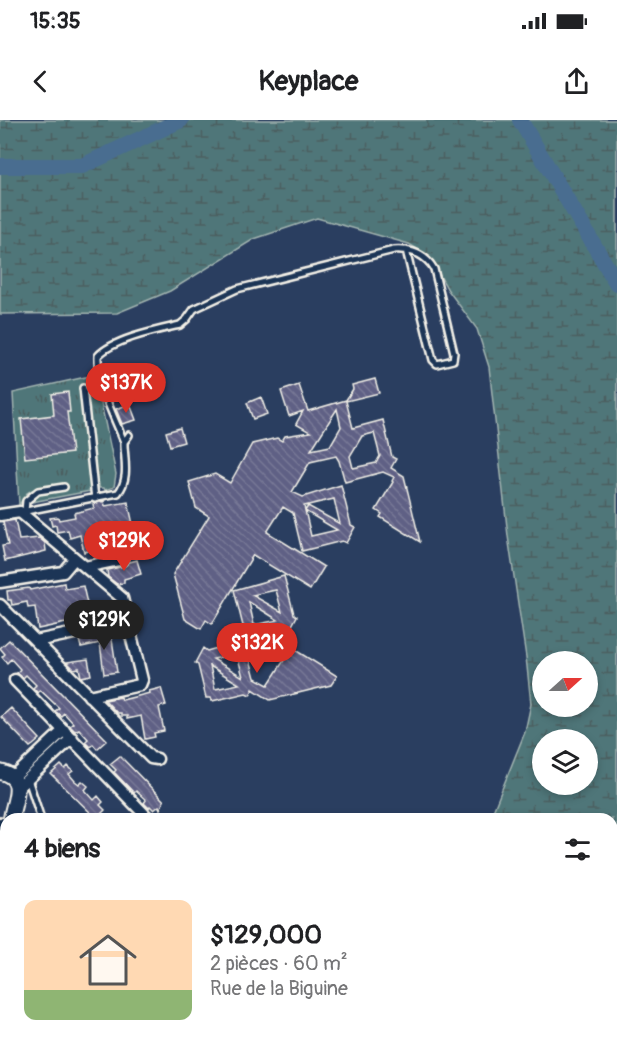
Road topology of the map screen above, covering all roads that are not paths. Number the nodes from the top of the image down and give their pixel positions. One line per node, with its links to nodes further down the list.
1 (406, 250): 1 (lane); 4 (lane)
2 (83, 388): 6 (lane)
3 (129, 435): 4 (lane)
4 (124, 442): 6 (lane)
5 (64, 487): 7 (lane)
6 (95, 498): 7 (lane)
7 (22, 512): 8 (street); 9 (street)
8 (0, 515)
9 (74, 559): 11 (street); 12 (street)
10 (123, 559): 11 (street)
11 (85, 567): 14 (street)
12 (0, 582)
13 (0, 605): 15 (street)
14 (128, 622): 15 (street); 17 (street)
15 (36, 641): 17 (street)
16 (15, 680): 18 (street)
17 (89, 696): 19 (street)
18 (68, 734): 20 (street); 25 (street)
19 (157, 759)
20 (28, 774): 21 (street); 24 (lane)
21 (8, 780): 22 (main road); 23 (main road)
22 (0, 809)
23 (11, 813)
24 (39, 813)
25 (144, 813)

